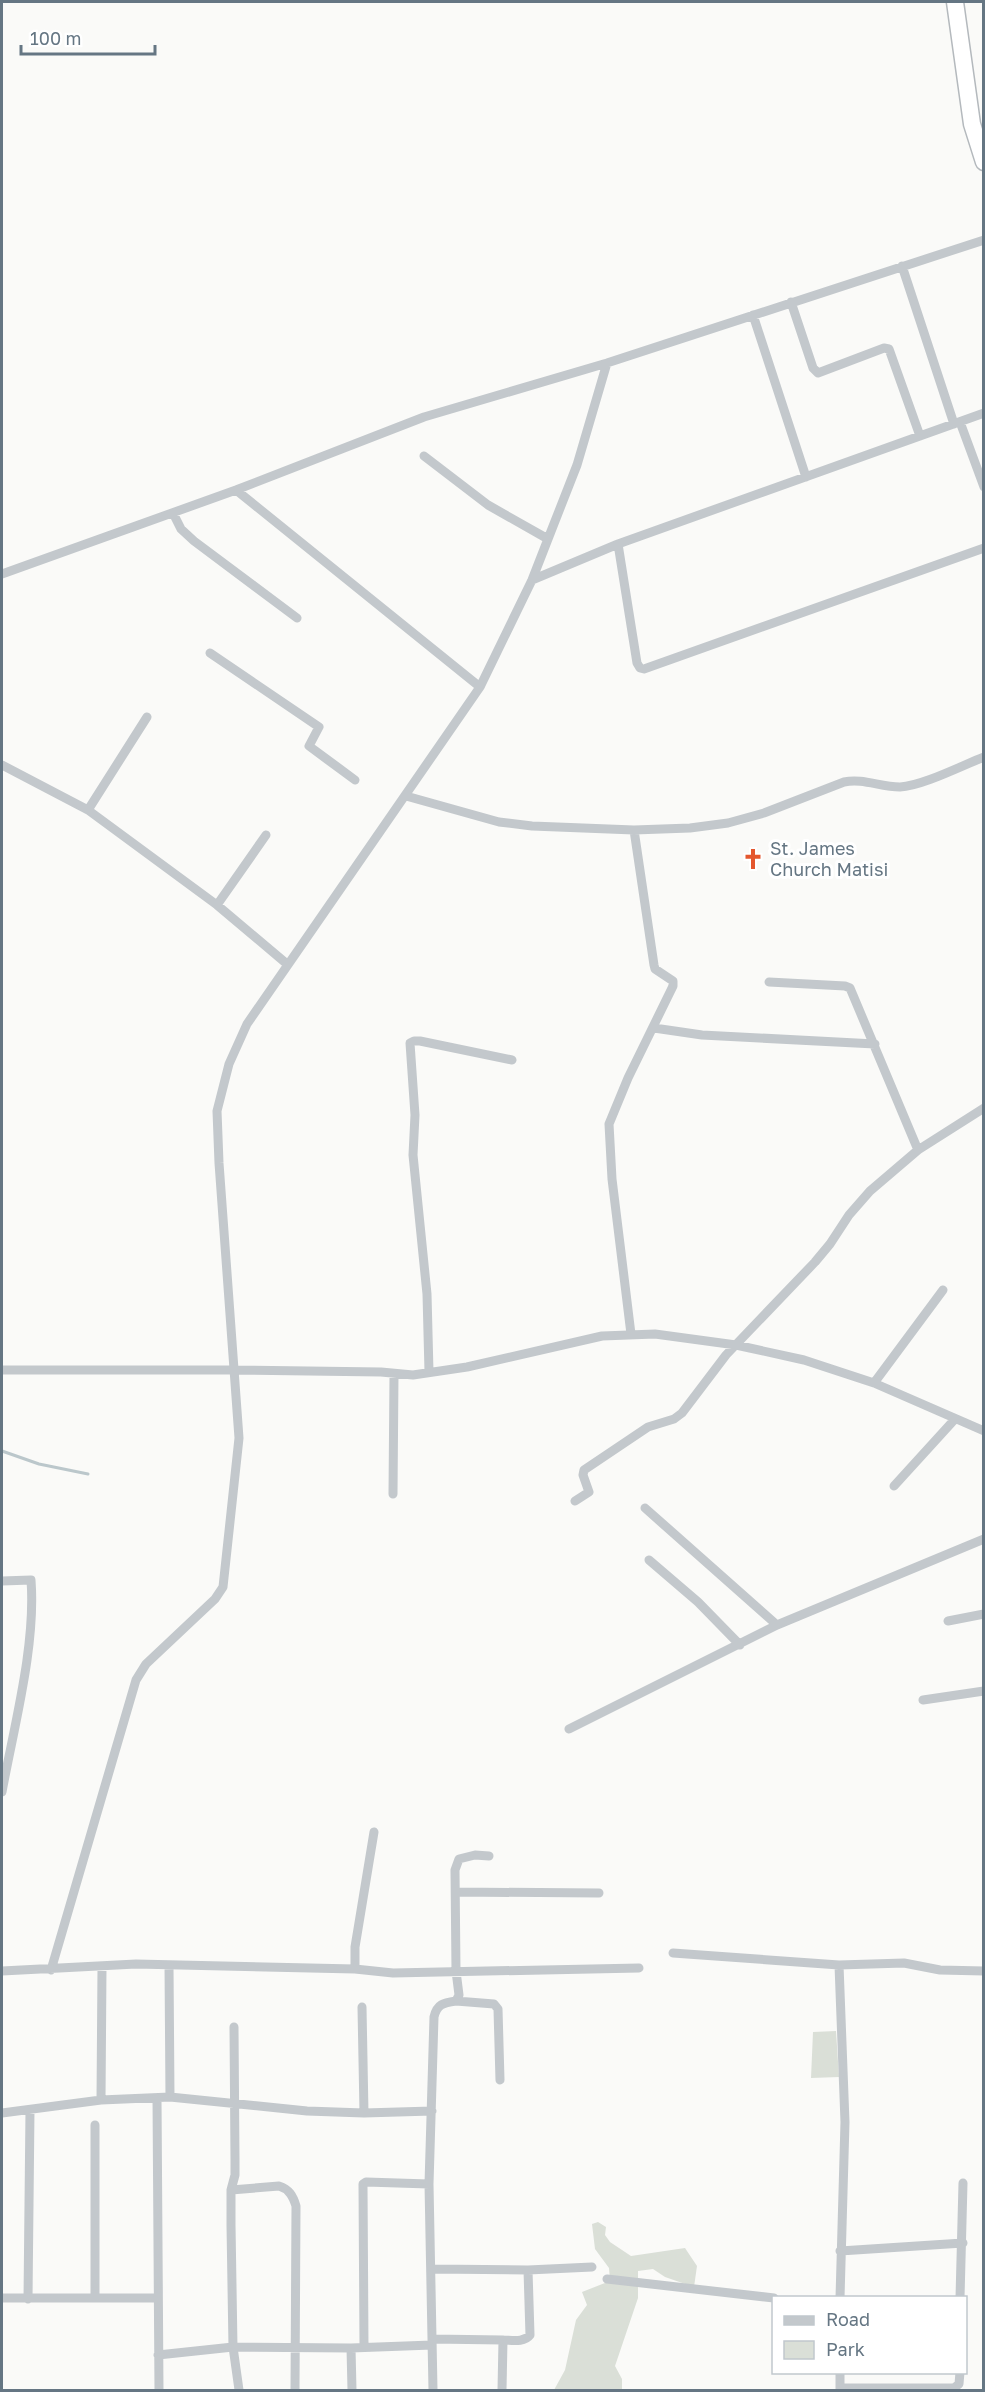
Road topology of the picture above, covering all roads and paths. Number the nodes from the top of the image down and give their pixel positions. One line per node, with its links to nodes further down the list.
1 (955, 2): 2 (highway)
2 (978, 122): 3 (highway)
3 (984, 162)
4 (984, 240): 5 (street)
5 (902, 266): 6 (street); 10 (street)
6 (791, 302): 7 (street); 11 (street)
7 (753, 315): 8 (street); 13 (street)
8 (607, 363): 15 (street); 17 (street)
9 (984, 413): 10 (street)
10 (957, 423): 11 (street); 14 (street)
11 (920, 436): 13 (street)
12 (424, 456): 17 (street)
13 (806, 477): 18 (street)
14 (984, 487)
15 (236, 490): 16 (street); 24 (street)
16 (173, 513): 20 (street); 22 (street)
17 (548, 539): 21 (street)
18 (618, 544): 19 (street); 21 (street)
19 (984, 548)
20 (2, 574)
21 (532, 580): 24 (street)
22 (297, 618)
23 (210, 653): 28 (street)
24 (480, 687): 29 (street)
25 (147, 717): 30 (street)
26 (984, 757): 31 (street)
27 (2, 765): 30 (street)
28 (355, 780)
29 (406, 796): 31 (street); 34 (street)
30 (88, 810): 33 (street)
31 (634, 830): 36 (street)
32 (266, 835): 33 (street)
33 (217, 905): 34 (street)
34 (287, 964): 45 (street)
35 (769, 982): 37 (street)
36 (654, 1028): 37 (street); 42 (street)
37 (875, 1044): 40 (street)
38 (512, 1060): 46 (street)
39 (984, 1108): 40 (street)
40 (918, 1150): 43 (street)
41 (944, 1290): 48 (street)
42 (631, 1334): 43 (street); 46 (street)
43 (736, 1345): 48 (street); 53 (street)
44 (2, 1370): 45 (street)
45 (236, 1370): 47 (street); 76 (street)
46 (429, 1372): 47 (street)
47 (394, 1374): 52 (street)
48 (874, 1383): 49 (street)
49 (955, 1419): 50 (street); 51 (street)
50 (984, 1431)
51 (894, 1486)
52 (393, 1494)
53 (575, 1502)
54 (645, 1508): 60 (street)
55 (984, 1539): 60 (street)
56 (649, 1560): 61 (street)
57 (2, 1581): 65 (street)
58 (984, 1614): 59 (street)
59 (948, 1621)
60 (777, 1625): 61 (street)
61 (740, 1645): 64 (street)
62 (984, 1691): 63 (street)
63 (923, 1700)
64 (569, 1729)
65 (2, 1792)
66 (374, 1832): 75 (street)
67 (489, 1856): 68 (street)
68 (456, 1893): 69 (street); 78 (street)
69 (599, 1893)
70 (673, 1953): 72 (street)
71 (169, 1965): 73 (street); 75 (street); 84 (street)
72 (839, 1965): 79 (street); 97 (street)
73 (102, 1967): 76 (street); 86 (street)
74 (639, 1968): 78 (street)
75 (355, 1969): 78 (street)
76 (51, 1970): 77 (street)
77 (2, 1971)
78 (456, 1971): 80 (street)
79 (984, 1971)
80 (456, 2001): 83 (street); 89 (street)
81 (362, 2007): 90 (street)
82 (234, 2027): 87 (street)
83 (500, 2079)
84 (170, 2097): 85 (street); 87 (street)
85 (157, 2098): 86 (street); 106 (street)
86 (101, 2100): 88 (street)
87 (234, 2102): 90 (street); 95 (street)
88 (30, 2110): 91 (street); 108 (street)
89 (432, 2111): 90 (street); 94 (street)
90 (364, 2112)
91 (2, 2113)
92 (95, 2125): 104 (street)
93 (963, 2183): 96 (street)
94 (429, 2184): 99 (street); 111 (street)
95 (231, 2190): 112 (street); 113 (street)
96 (963, 2243): 97 (street); 103 (street)
97 (840, 2251): 102 (street)
98 (592, 2267): 100 (street)
99 (432, 2269): 100 (street); 110 (street)
100 (528, 2270): 109 (street)
101 (607, 2279): 107 (street)
102 (840, 2296)
103 (960, 2296)
104 (95, 2297): 106 (street); 108 (street)
105 (2, 2298): 108 (street)
106 (158, 2298): 115 (street)
107 (772, 2298)
108 (28, 2299)
109 (502, 2340): 110 (street); 123 (street)
110 (432, 2342): 111 (street); 122 (street)
111 (364, 2346): 114 (street)
112 (233, 2347): 113 (street); 115 (street); 119 (street)
113 (294, 2348): 114 (street); 120 (street)
114 (351, 2348): 121 (street)
115 (158, 2355): 118 (street)
116 (960, 2374): 117 (street)
117 (840, 2389)
118 (159, 2391)
119 (239, 2391)
120 (295, 2391)
121 (352, 2391)
122 (433, 2391)
123 (502, 2391)

